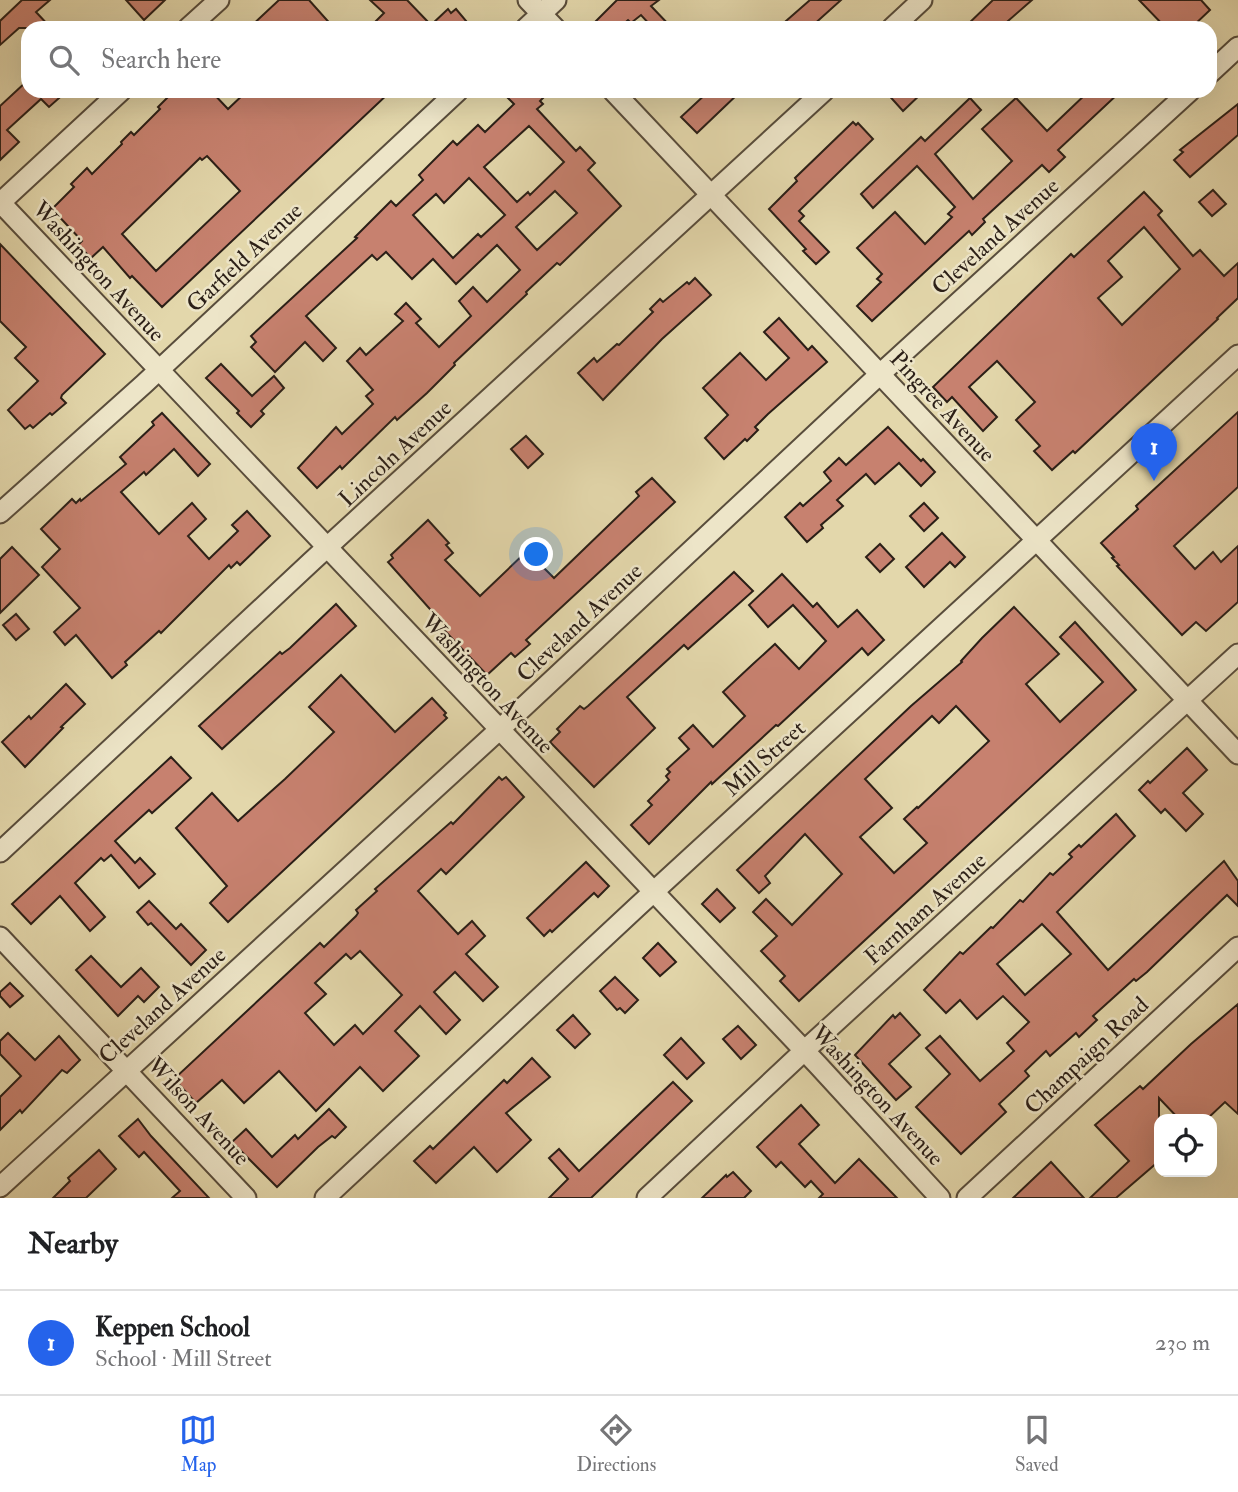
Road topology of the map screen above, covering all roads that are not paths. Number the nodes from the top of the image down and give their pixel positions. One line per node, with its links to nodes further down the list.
1 (219, 0): 5 (street)
2 (556, 0): 4 (street)
3 (922, 0): 6 (street)
4 (541, 14)
5 (196, 21)
6 (900, 21)
7 (1238, 47): 8 (street)
8 (1217, 66)
9 (113, 98): 15 (street)
10 (450, 98): 17 (street, Garfield Avenue)
11 (619, 98): 14 (street, Pingree Avenue)
12 (816, 98): 14 (street, Lincoln Avenue)
13 (1182, 98): 18 (street, Cleveland Avenue)
14 (710, 196): 18 (street, Pingree Avenue); 21 (street, Lincoln Avenue)
15 (0, 203): 17 (street, Washington Avenue)
16 (1238, 355): 20 (street, Mill Street)
17 (159, 370): 19 (street, Garfield Avenue); 21 (street, Washington Avenue)
18 (879, 375): 20 (street, Pingree Avenue); 24 (street, Cleveland Avenue)
19 (0, 513)
20 (1036, 541): 23 (street, Pingree Avenue); 27 (street, Mill Street)
21 (327, 548): 24 (street, Washington Avenue); 26 (street, Lincoln Avenue)
22 (1238, 654): 23 (street, Farnham Avenue)
23 (1188, 701): 25 (street, Pingree Avenue); 30 (street, Farnham Avenue)
24 (499, 730): 27 (street, Washington Avenue); 31 (street, Cleveland Avenue)
25 (1238, 754)
26 (0, 852)
27 (653, 892): 30 (street, Washington Avenue); 34 (street, Mill Street)
28 (0, 937): 31 (street, Wilson Avenue)
29 (1238, 947): 37 (street, Champaign Road)
30 (804, 1051): 35 (street, Farnham Avenue); 36 (street, Washington Avenue)
31 (127, 1070): 32 (street, Cleveland Avenue); 33 (street, Wilson Avenue)
32 (0, 1187)
33 (246, 1198)
34 (325, 1198)
35 (647, 1198)
36 (940, 1198)
37 (967, 1198)

